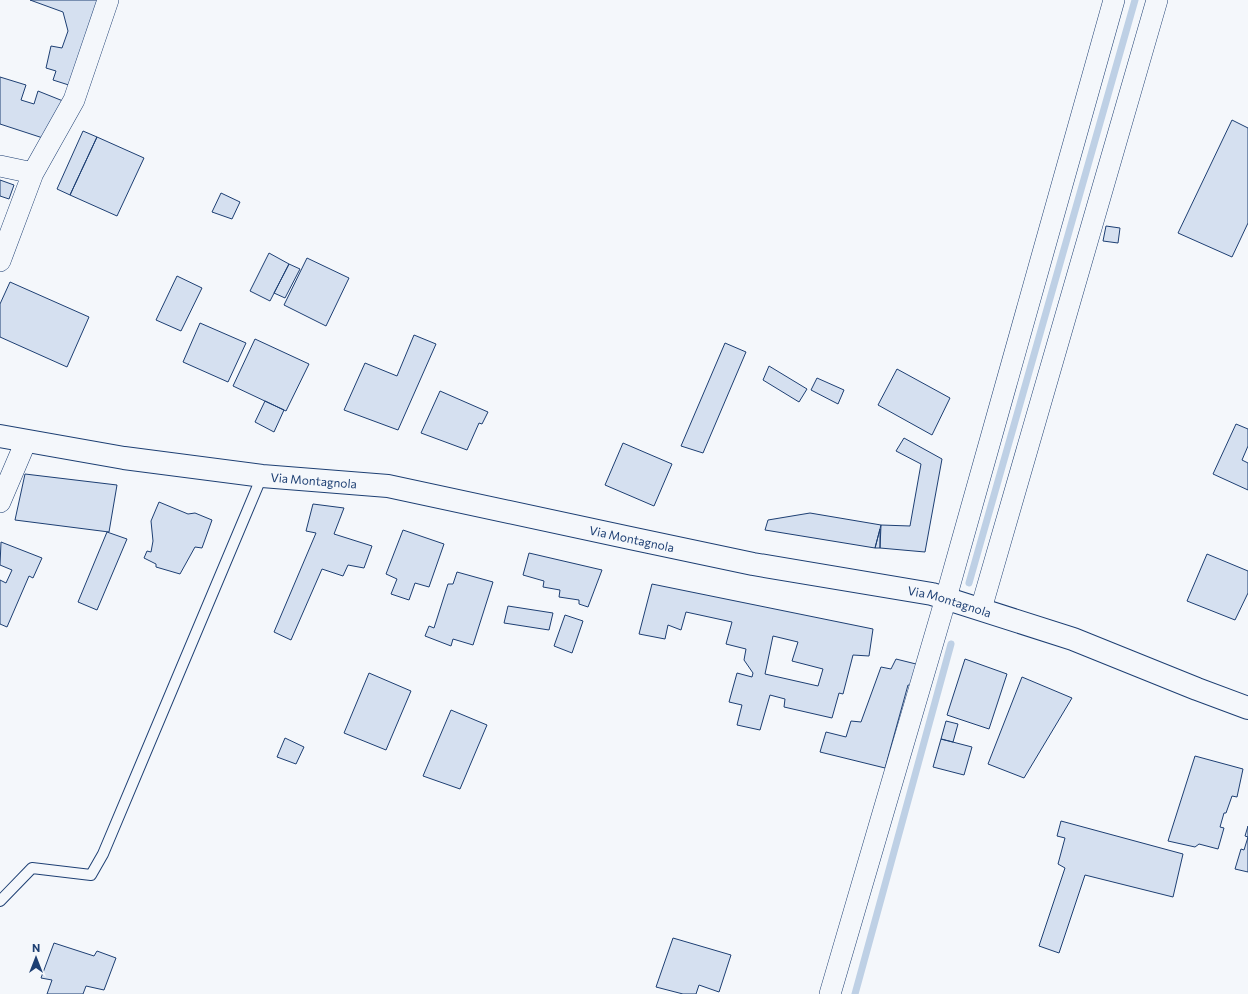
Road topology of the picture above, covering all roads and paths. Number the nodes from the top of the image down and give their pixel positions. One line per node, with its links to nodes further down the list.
1 (108, 0): 5 (street)
2 (1114, 0): 11 (street)
3 (1157, 0): 12 (street)
4 (0, 166): 5 (street)
5 (34, 173): 6 (street)
6 (0, 261)
7 (0, 436): 8 (street, Via Montagnola)
8 (26, 441): 9 (street, Via Montagnola); 10 (street)
9 (262, 476): 11 (street, Via Montagnola); 14 (lane)
10 (0, 502)
11 (946, 598): 12 (street, Via Montagnola); 15 (street)
12 (982, 609): 13 (street, Via Montagnola)
13 (1248, 708)
14 (0, 901)
15 (830, 994)

